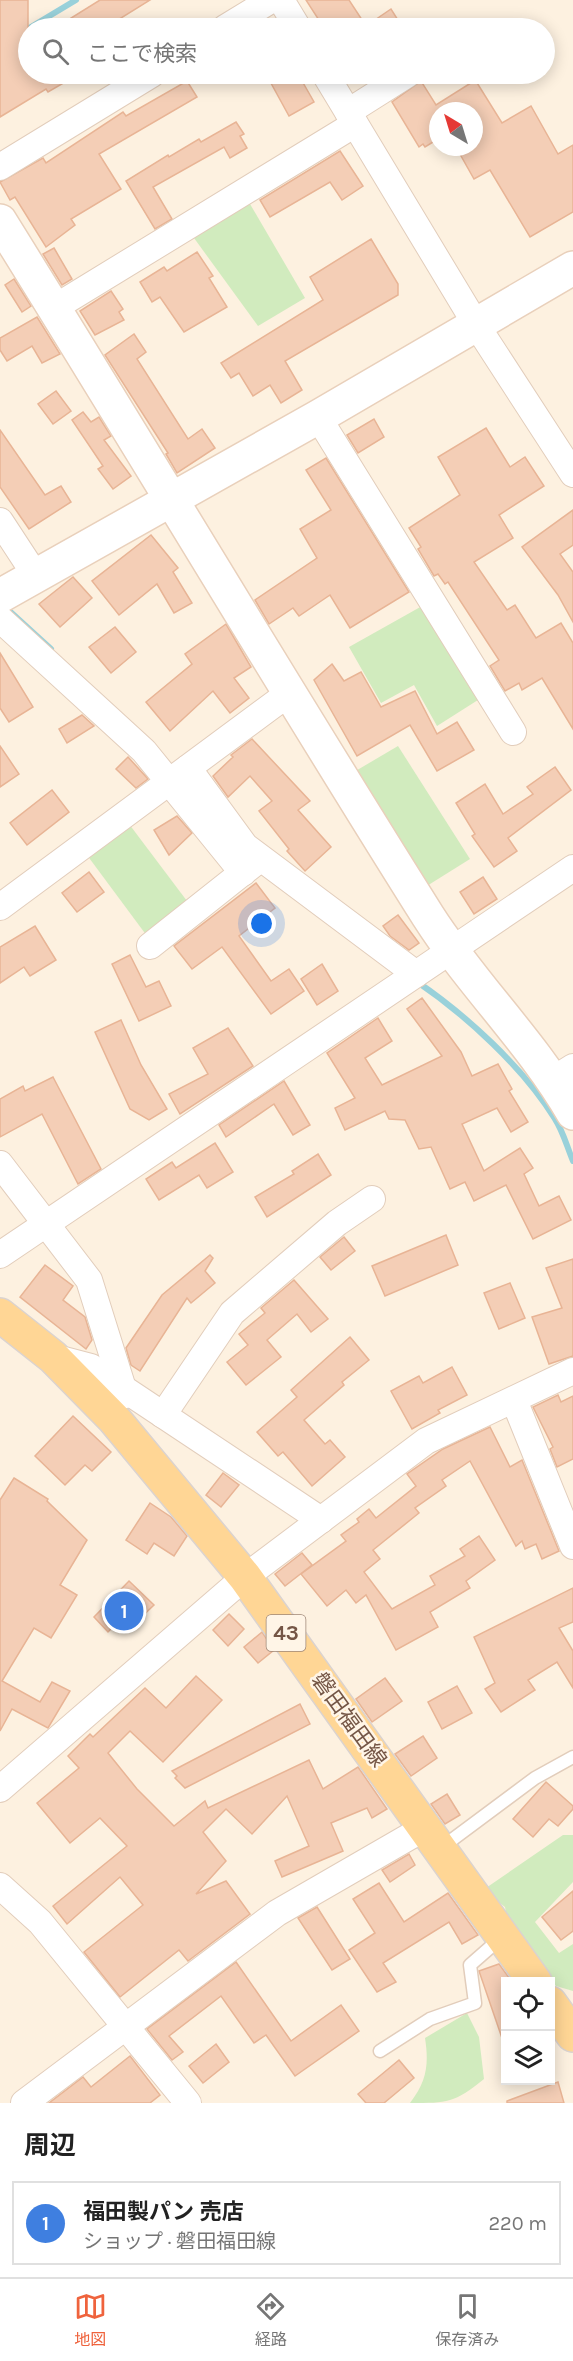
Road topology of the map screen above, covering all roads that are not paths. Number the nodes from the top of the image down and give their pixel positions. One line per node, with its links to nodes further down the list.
1 (271, 0): 3 (street)
2 (281, 0): 4 (street)
3 (241, 18)
4 (292, 18)
5 (136, 84): 9 (street)
6 (331, 84): 8 (street)
7 (395, 84): 8 (street)
8 (352, 118): 12 (street); 13 (street)
9 (0, 167)
10 (0, 221): 12 (street)
11 (573, 268): 13 (street)
12 (54, 308): 16 (street)
13 (477, 326): 14 (street); 15 (street)
14 (318, 417): 16 (street); 22 (street)
15 (573, 474)
16 (173, 500): 18 (street); 21 (street)
17 (0, 521): 18 (street)
18 (36, 576): 19 (street)
19 (0, 596)
20 (0, 619): 23 (street)
21 (289, 696): 23 (street); 28 (street)
22 (513, 732)
23 (179, 775): 24 (street); 26 (street)
24 (252, 865): 27 (street); 29 (street)
25 (573, 868): 28 (street)
26 (0, 907)
27 (150, 946)
28 (451, 951): 29 (street); 30 (street)
29 (416, 974): 34 (street)
30 (563, 1073): 31 (street)
31 (573, 1113)
32 (0, 1164): 34 (street)
33 (372, 1199): 41 (street)
34 (47, 1223): 35 (street); 39 (street)
35 (0, 1255)
36 (0, 1315): 37 (main road, 磐田福田線 / 43)
37 (52, 1358): 39 (street); 42 (main road, 磐田福田線 / 43)
38 (573, 1371): 40 (street)
39 (125, 1390): 41 (street); 42 (street)
40 (514, 1400): 43 (street); 44 (street)
41 (163, 1415): 43 (street)
42 (122, 1428): 45 (main road, 磐田福田線 / 43)
43 (321, 1520): 45 (street)
44 (573, 1546)
45 (245, 1577): 47 (street); 48 (main road, 磐田福田線 / 43)
46 (573, 1757): 48 (lane)
47 (0, 1789)
48 (434, 1837): 50 (main road, 磐田福田線 / 43); 53 (street)
49 (0, 1886): 53 (street)
50 (503, 1936): 51 (main road, 磐田福田線 / 43); 55 (lane)
51 (532, 1977)
52 (555, 2010): 54 (main road)
53 (126, 2027): 56 (street); 57 (street)
54 (573, 2035)
55 (380, 2051)
56 (24, 2103)
57 (188, 2103)

